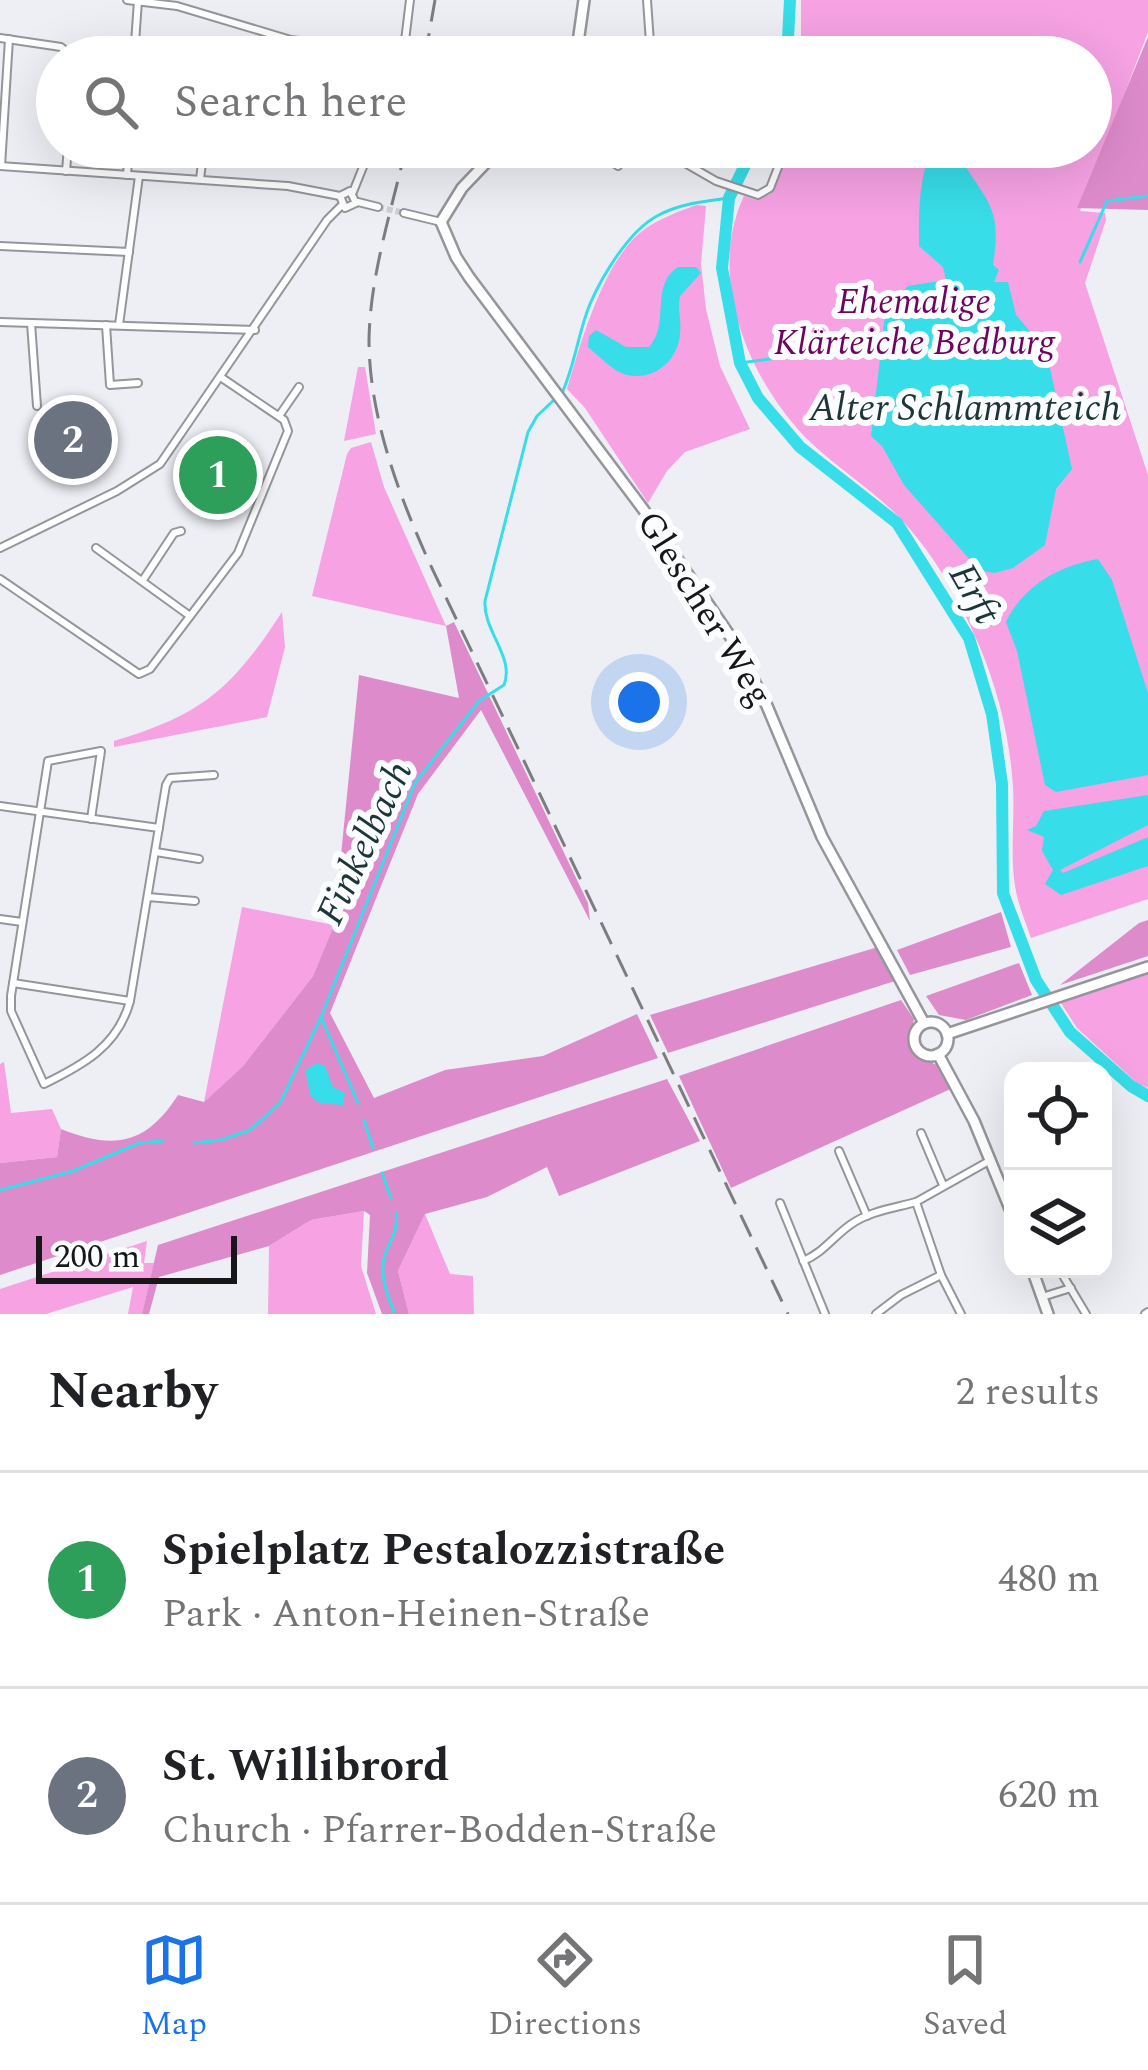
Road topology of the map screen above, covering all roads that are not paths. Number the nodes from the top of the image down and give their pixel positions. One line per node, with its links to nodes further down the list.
1 (127, 0): 5 (street)
2 (410, 0): 8 (street)
3 (584, 0): 9 (street)
4 (647, 0): 10 (street)
5 (138, 1): 6 (street); 7 (street)
6 (136, 36)
7 (278, 36)
8 (406, 36)
9 (579, 36)
10 (650, 36)
11 (5, 38): 12 (street); 13 (street)
12 (36, 45)
13 (0, 166): 21 (street)
14 (66, 168): 21 (street)
15 (128, 168): 22 (street)
16 (201, 168): 24 (street)
17 (364, 168): 25 (street)
18 (481, 168): 29 (street)
19 (694, 168): 20 (street)
20 (778, 168)
21 (66, 171): 22 (street)
22 (127, 176): 23 (street)
23 (139, 176): 24 (street); 31 (street)
24 (200, 180): 26 (street)
25 (355, 197): 26 (street); 26 (street); 27 (street)
26 (340, 201): 36 (street)
27 (378, 207)
28 (404, 213): 29 (street)
29 (441, 222): 64 (street, Glescher Weg)
30 (0, 246): 31 (street)
31 (129, 252): 35 (street)
32 (0, 322): 33 (street)
33 (31, 323): 34 (street); 40 (street)
34 (106, 325): 35 (street); 38 (street)
35 (119, 326): 36 (street)
36 (255, 330): 37 (street)
37 (222, 378): 41 (street); 43 (street)
38 (138, 383)
39 (299, 387): 41 (street)
40 (37, 406)
41 (279, 416): 47 (street)
42 (181, 531): 46 (street)
43 (0, 548)
44 (96, 548): 46 (street)
45 (0, 579): 47 (street)
46 (142, 580): 47 (street)
47 (191, 617)
48 (214, 775): 52 (street)
49 (0, 806): 50 (street)
50 (40, 811): 51 (street); 51 (street); 58 (street)
51 (91, 819): 52 (street)
52 (159, 828): 53 (street)
53 (155, 852): 54 (street); 55 (street)
54 (199, 859)
55 (148, 897): 56 (street); 61 (street)
56 (195, 902)
57 (0, 919): 58 (street)
58 (22, 922): 60 (street)
59 (1148, 967): 65 (street)
60 (13, 982): 61 (street); 62 (street)
61 (130, 1001): 62 (street)
62 (11, 1011): 63 (street)
63 (0, 1012)
64 (924, 1023): 65 (street); 66 (street)
65 (947, 1034): 66 (street)
66 (938, 1054): 69 (street)
67 (921, 1133): 71 (street)
68 (838, 1150): 74 (street)
69 (992, 1160): 70 (street); 71 (street)
70 (1004, 1184)
71 (943, 1185): 72 (street)
72 (916, 1202): 74 (street); 76 (street)
73 (780, 1203): 75 (street)
74 (867, 1216): 75 (street)
75 (803, 1262): 81 (street)
76 (941, 1276): 82 (street); 83 (street)
77 (1035, 1278): 80 (street)
78 (1064, 1278): 79 (street)
79 (1070, 1288): 80 (street); 85 (street)
80 (1042, 1297): 84 (street)
81 (825, 1314)
82 (876, 1314)
83 (961, 1314)
84 (1048, 1314)
85 (1086, 1314)

